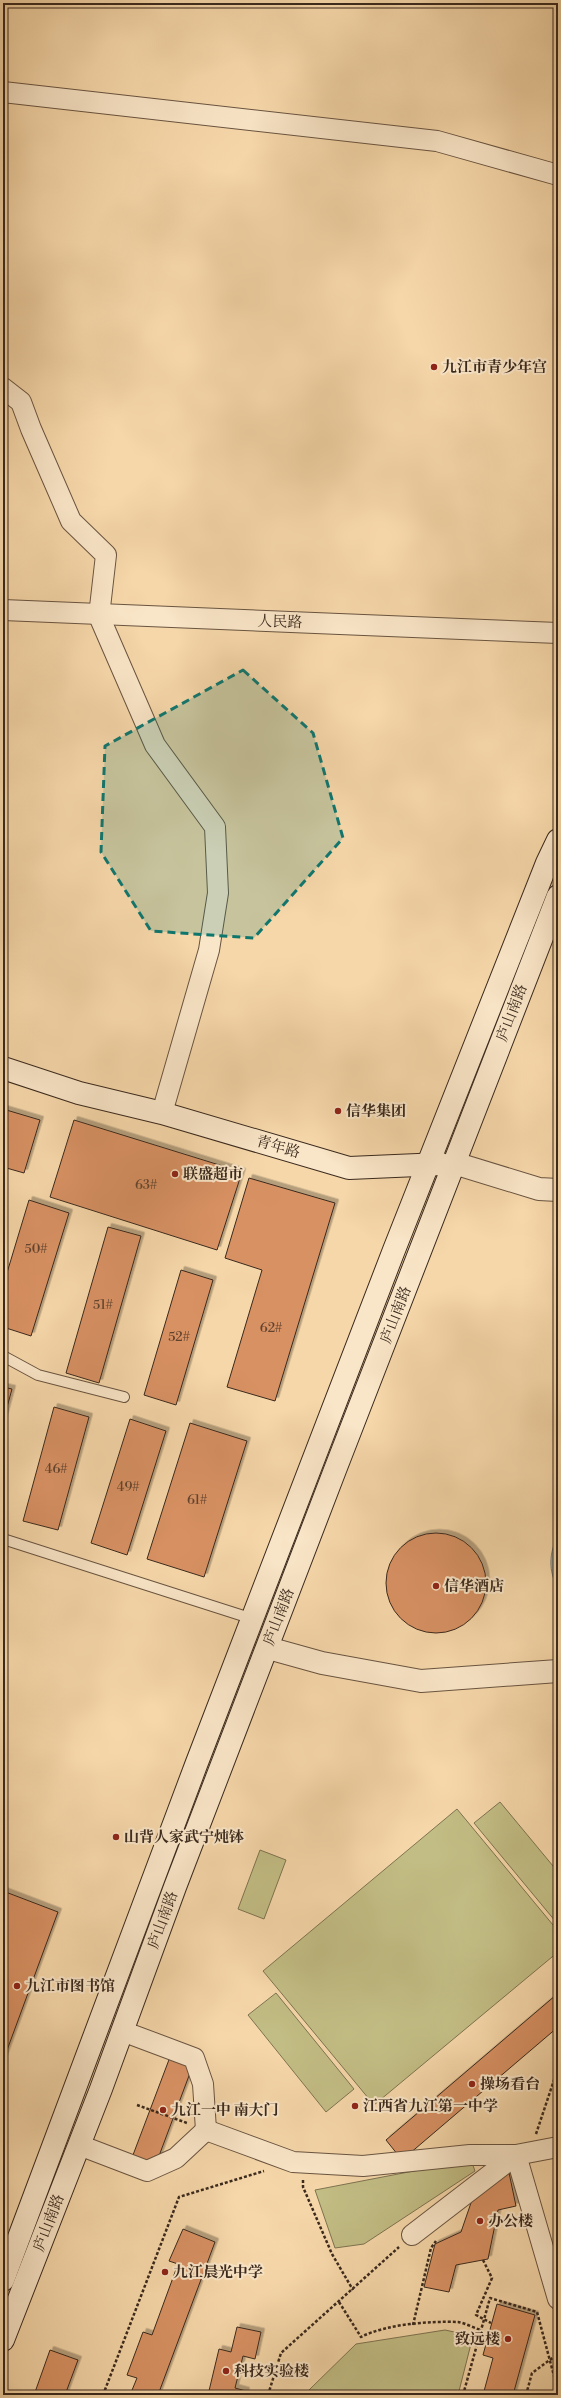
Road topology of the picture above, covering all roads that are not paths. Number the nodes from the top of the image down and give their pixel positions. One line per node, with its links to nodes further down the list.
1 (3, 92): 2 (street)
2 (558, 176)
3 (3, 388): 5 (street)
4 (3, 610): 5 (street, 人民路)
5 (99, 616): 6 (street, 人民路); 10 (street)
6 (558, 633)
7 (558, 840): 12 (main road, 庐山南路)
8 (558, 896): 11 (main road, 庐山南路)
9 (3, 1068): 10 (main road, 青年路)
10 (162, 1113): 12 (main road, 青年路)
11 (454, 1163): 12 (main road, 青年路); 13 (main road, 青年路); 18 (main road, 庐山南路)
12 (428, 1164): 17 (main road, 庐山南路)
13 (558, 1190)
14 (3, 1356): 15 (lane)
15 (124, 1397)
16 (3, 1539): 17 (lane)
17 (253, 1619): 26 (main road, 庐山南路)
18 (268, 1648): 19 (main road); 20 (main road, 庐山南路)
19 (558, 1671)
20 (122, 2031): 21 (street); 22 (main road, 庐山南路)
21 (206, 2130): 22 (street); 24 (street)
22 (79, 2145): 28 (main road, 庐山南路)
23 (558, 2147): 24 (street)
24 (523, 2153): 25 (street); 27 (street)
25 (412, 2236)
26 (3, 2280)
27 (558, 2299)
28 (3, 2340)

